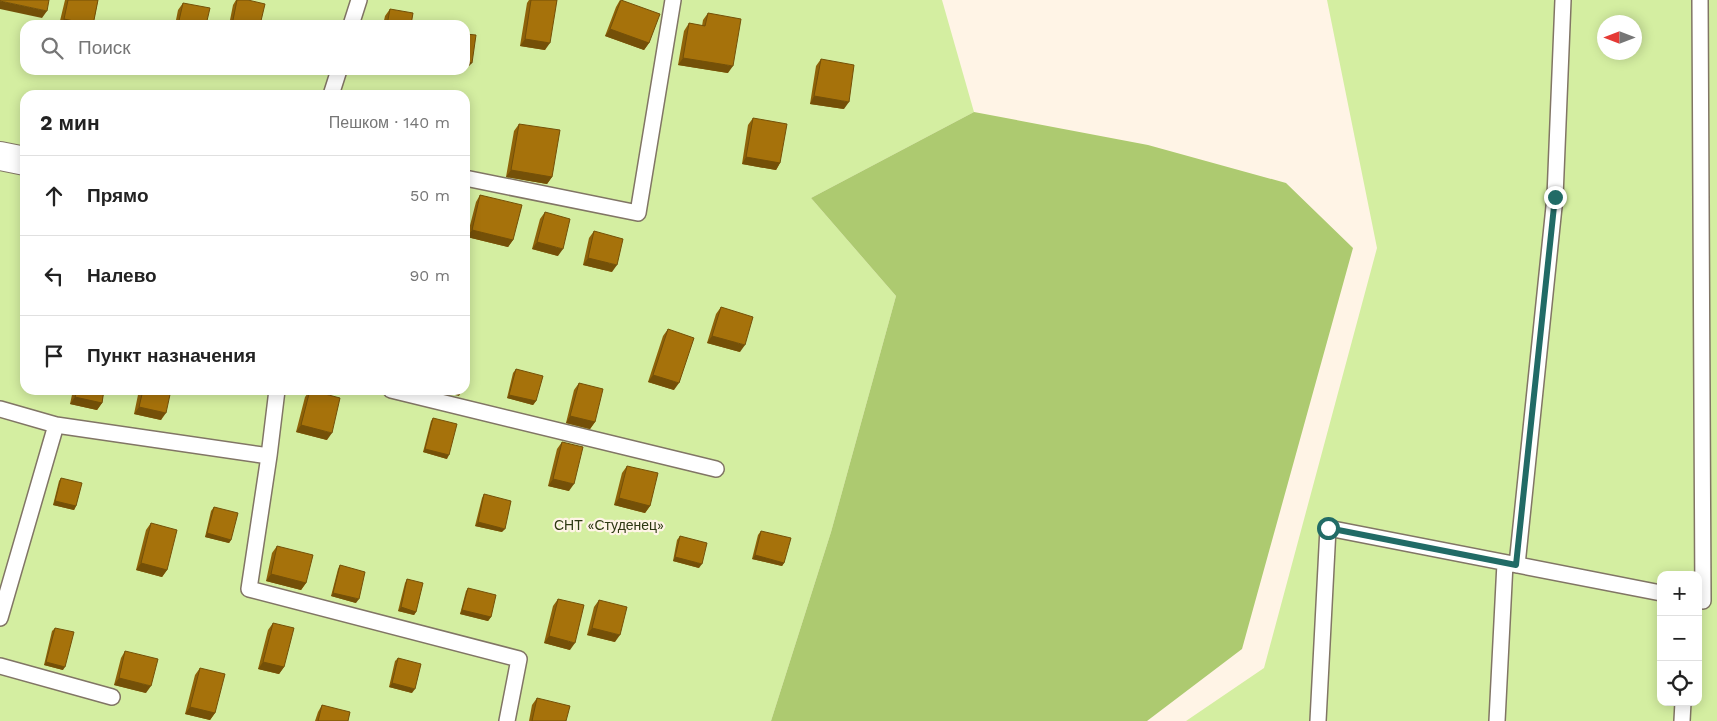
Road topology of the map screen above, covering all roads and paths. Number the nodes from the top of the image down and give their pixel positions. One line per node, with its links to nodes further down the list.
1 (359, 0): 5 (lane)
2 (673, 0): 10 (lane)
3 (1563, 0): 17 (lane)
4 (1700, 0): 19 (lane)
5 (353, 20)
6 (338, 75): 7 (lane)
7 (333, 90)
8 (0, 156): 9 (street)
9 (20, 160)
10 (470, 179)
11 (276, 395): 15 (lane)
12 (412, 395): 16 (lane)
13 (0, 408): 14 (lane)
14 (56, 425): 15 (lane); 20 (lane)
15 (269, 456): 24 (lane)
16 (716, 469)
17 (1511, 564): 18 (lane); 25 (lane); 26 (lane)
18 (1657, 592)
19 (1706, 602)
20 (0, 618)
21 (0, 666): 22 (lane)
22 (112, 697)
23 (1684, 706): 27 (lane)
24 (507, 721)
25 (1318, 721)
26 (1497, 721)
27 (1682, 721)

